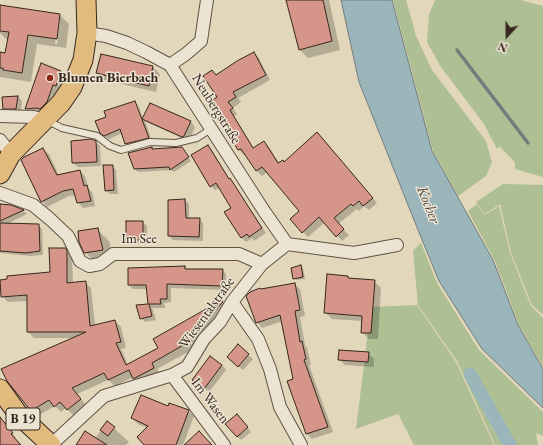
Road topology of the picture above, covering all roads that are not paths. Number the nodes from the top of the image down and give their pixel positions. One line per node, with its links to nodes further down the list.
1 (86, 0): 3 (main road)
2 (207, 0): 4 (street)
3 (87, 33): 4 (street, Neubergstraße); 6 (main road)
4 (170, 65): 7 (street, Neubergstraße)
5 (0, 116): 6 (street)
6 (45, 120): 7 (lane); 8 (main road)
7 (211, 129): 11 (street, Neubergstraße)
8 (5, 147): 9 (main road)
9 (0, 174)
10 (0, 193): 13 (street, Im See)
11 (287, 244): 12 (street); 13 (street, Wiesentalstraße)
12 (397, 245)
13 (262, 264): 14 (street, Wiesentalstraße)
14 (232, 302): 15 (street, Wiesentalstraße); 19 (street)
15 (172, 375): 17 (street, Wiesentalstraße); 18 (street, Im Wasen)
16 (0, 389): 17 (main road, B 19)
17 (51, 445)
18 (224, 445)
19 (302, 445)

